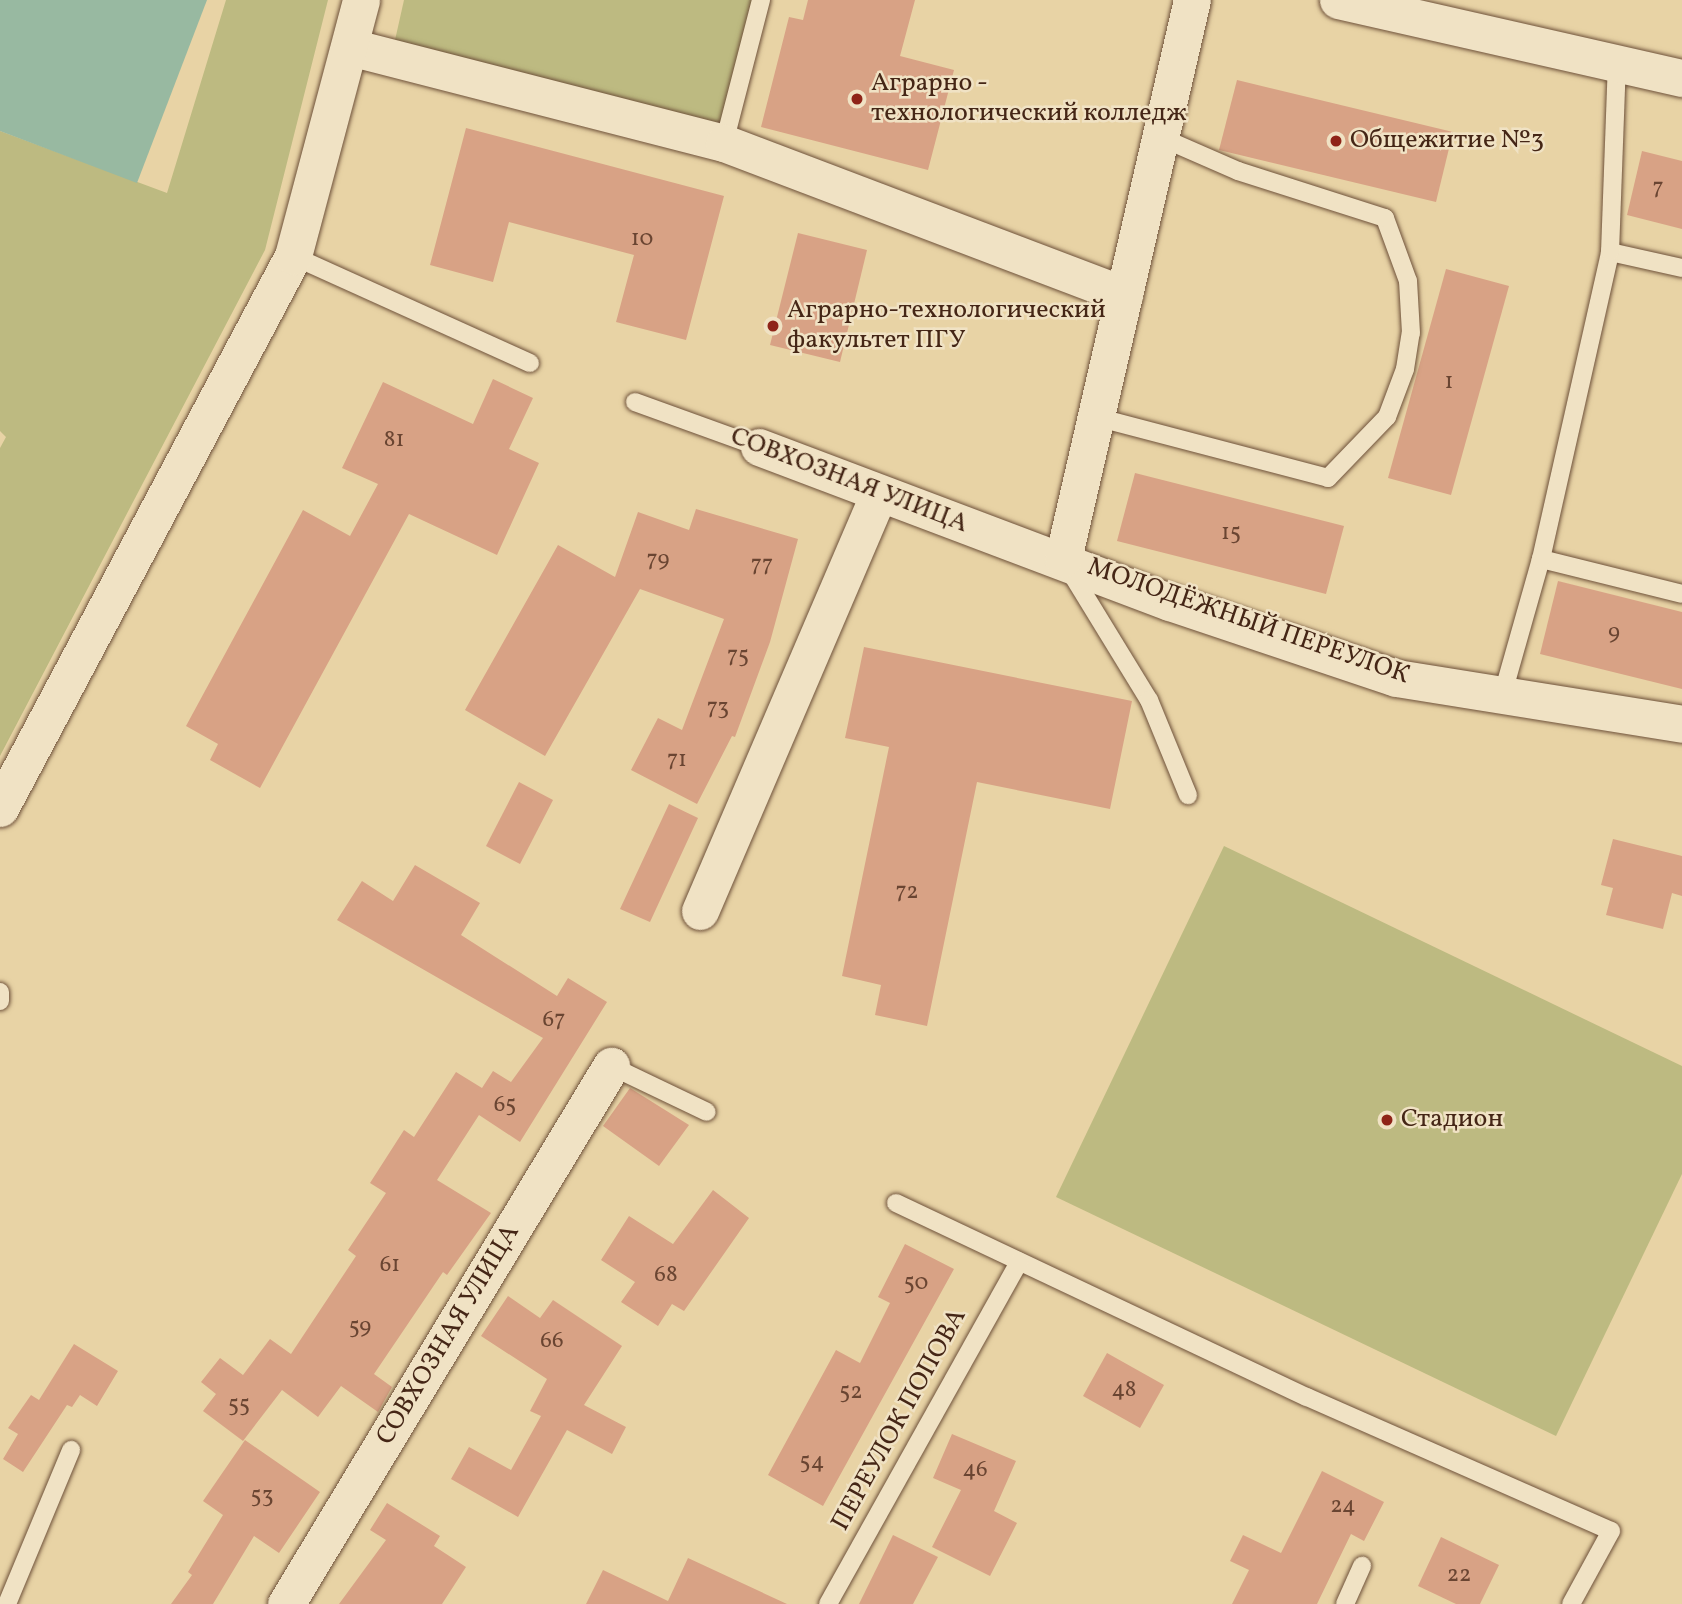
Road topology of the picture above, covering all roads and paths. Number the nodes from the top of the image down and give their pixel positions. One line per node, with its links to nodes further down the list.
1 (361, 0): 5 (street)
2 (761, 0): 9 (lane)
3 (1192, 0): 8 (street)
4 (1338, 0): 6 (street)
5 (350, 47): 9 (street); 11 (street)
6 (1617, 64): 7 (street); 10 (lane)
7 (1682, 78)
8 (1160, 137): 13 (street); 16 (lane)
9 (724, 143): 13 (street)
10 (1610, 252): 12 (lane); 20 (lane)
11 (293, 256): 14 (lane); 25 (street)
12 (1682, 268)
13 (1124, 295): 16 (street)
14 (530, 363)
15 (635, 402): 17 (lane, СОВХОЗНАЯ УЛИЦА)
16 (1096, 417): 19 (street)
17 (760, 447): 18 (street, СОВХОЗНАЯ УЛИЦА)
18 (877, 495): 19 (street, СОВХОЗНАЯ УЛИЦА); 26 (street)
19 (1063, 559): 22 (street, МОЛОДЁЖНЫЙ ПЕРЕУЛОК); 24 (lane)
20 (1541, 559): 21 (lane); 22 (lane)
21 (1682, 594)
22 (1503, 693): 23 (street, МОЛОДЁЖНЫЙ ПЕРЕУЛОК)
23 (1682, 724)
24 (1188, 795)
25 (0, 808)
26 (700, 911)
27 (0, 992): 28 (lane)
28 (0, 1002)
29 (611, 1066): 30 (lane); 36 (street, СОВХОЗНАЯ УЛИЦА)
30 (707, 1112)
31 (896, 1203): 32 (lane)
32 (1019, 1262): 37 (lane, ПЕРЕУЛОК ПОПОВА); 39 (lane)
33 (71, 1450): 35 (lane)
34 (1363, 1566): 38 (lane)
35 (8, 1604)
36 (286, 1604)
37 (828, 1604)
38 (1345, 1604)
39 (1571, 1604)

